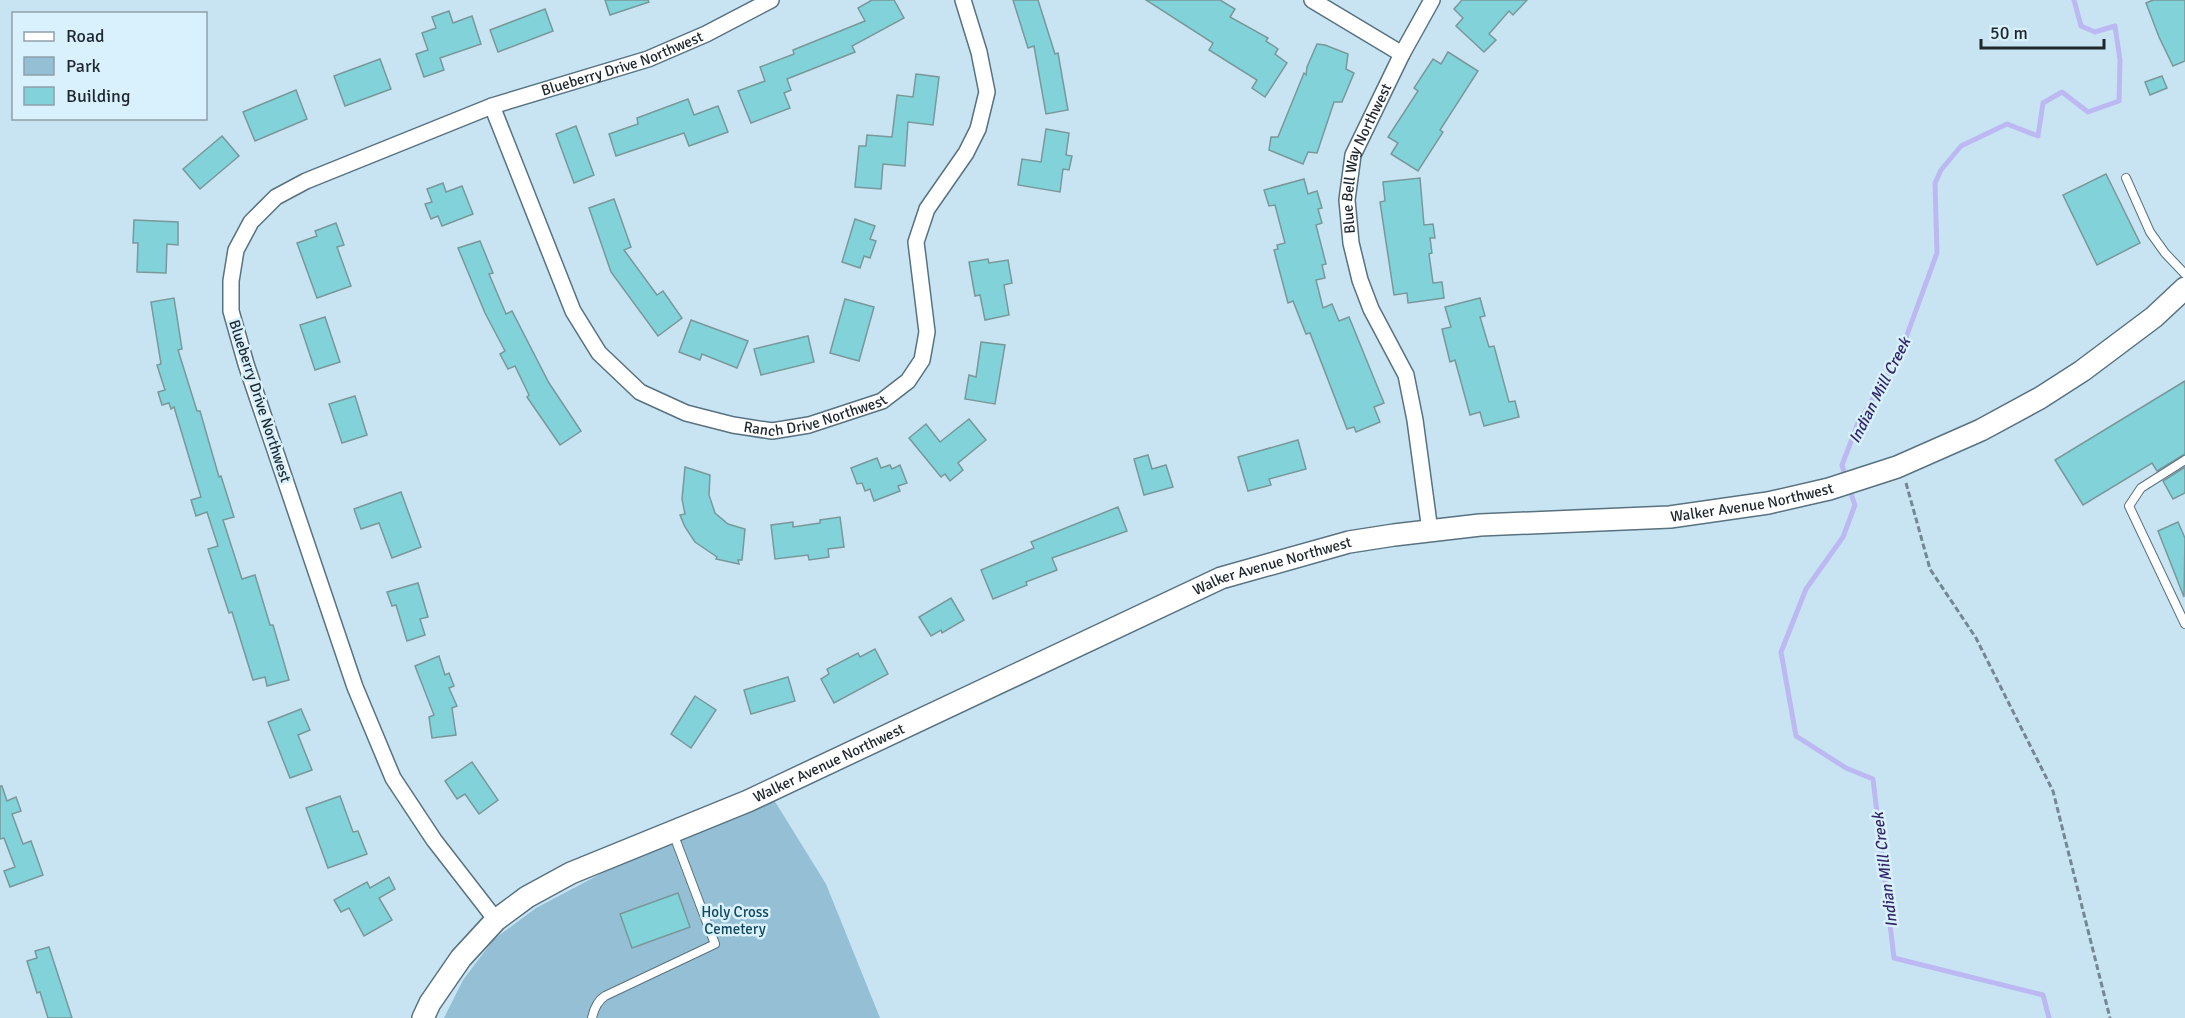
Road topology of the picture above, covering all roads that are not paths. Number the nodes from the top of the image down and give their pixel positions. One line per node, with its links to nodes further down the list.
1 (771, 0): 6 (street, Blueberry Drive Northwest)
2 (963, 0): 6 (street, Ranch Drive Northwest)
3 (1312, 0): 5 (street)
4 (1432, 0): 5 (street, Blue Bell Way Northwest)
5 (1402, 54): 11 (street, Blue Bell Way Northwest)
6 (492, 106): 14 (street, Blueberry Drive Northwest)
7 (2126, 178): 8 (lane)
8 (2185, 274)
9 (2185, 288): 11 (main road, Walker Avenue Northwest)
10 (2185, 460): 12 (lane)
11 (1430, 531): 13 (main road, Walker Avenue Northwest)
12 (2185, 624)
13 (672, 831): 14 (main road, Walker Avenue Northwest); 16 (lane)
14 (496, 920): 15 (main road, Walker Avenue Northwest)
15 (423, 1018)
16 (592, 1018)

